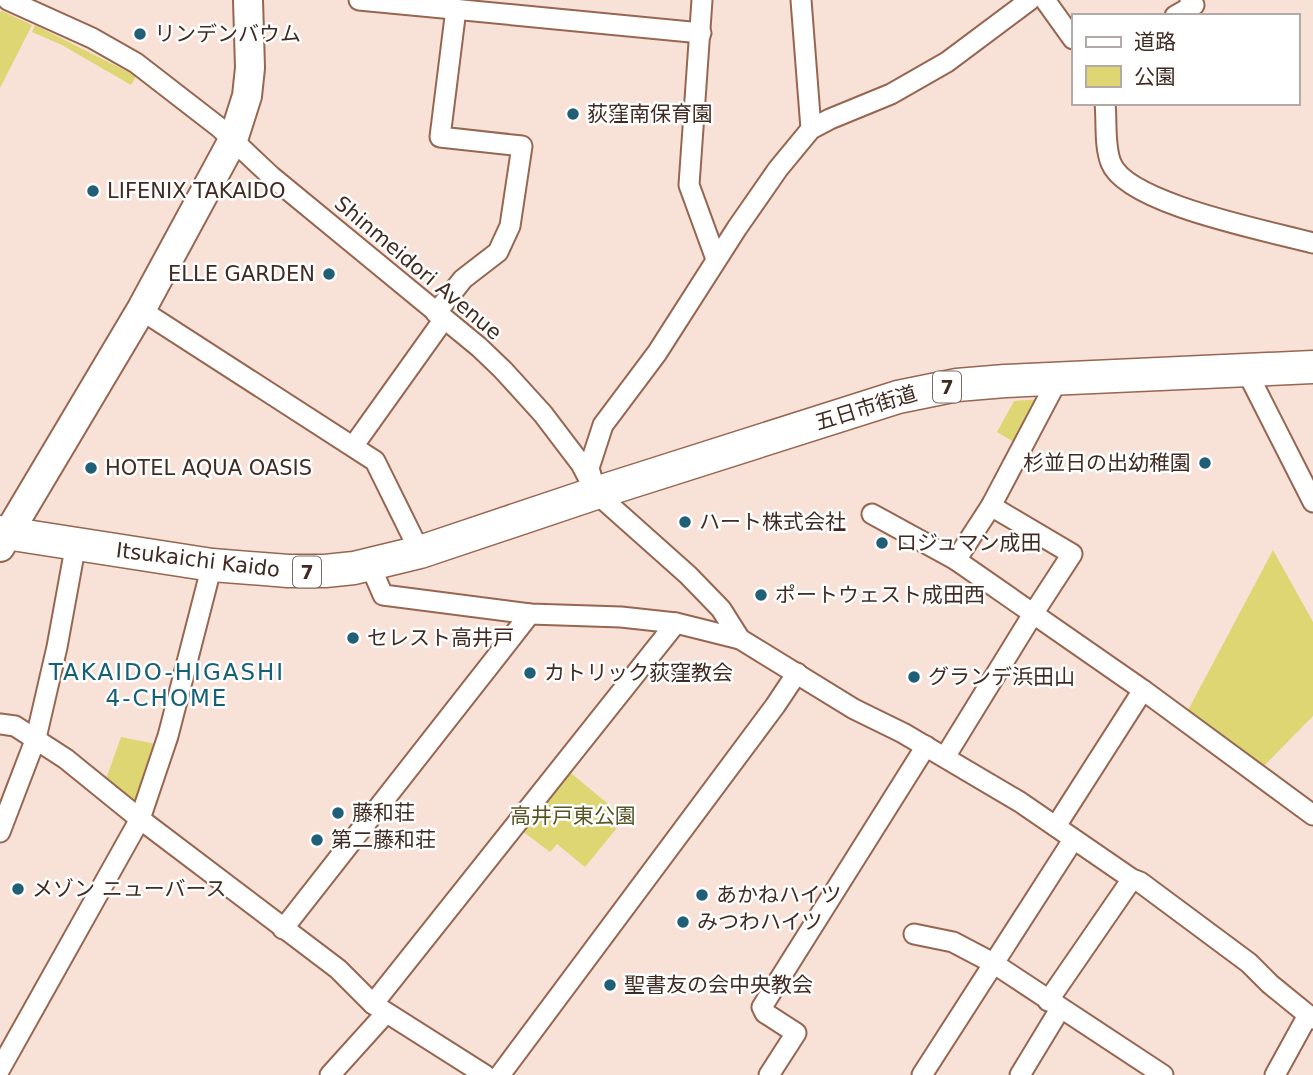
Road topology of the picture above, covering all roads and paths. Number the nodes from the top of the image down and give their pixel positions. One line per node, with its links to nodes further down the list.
1 (8, 0): 15 (street, Shinmeidori Avenue)
2 (248, 0): 15 (street)
3 (359, 0): 9 (street)
4 (702, 0): 11 (street)
5 (801, 0): 14 (street)
6 (1030, 0): 14 (street)
7 (1045, 0): 12 (street)
8 (1190, 0): 10 (street)
9 (456, 9): 11 (street); 19 (street)
10 (1178, 14)
11 (701, 33): 17 (street)
12 (1072, 37)
13 (1105, 105): 16 (street)
14 (811, 130): 17 (street)
15 (233, 140): 18 (street); 19 (street, Shinmeidori Avenue)
16 (1313, 243)
17 (716, 259): 24 (street)
18 (141, 310): 23 (street); 28 (street)
19 (440, 316): 23 (street); 24 (street, Shinmeidori Avenue)
20 (1313, 367): 21 (main road, 五日市街道 / 7)
21 (1245, 370): 22 (main road, 五日市街道 / 7); 25 (street)
22 (1058, 379): 24 (main road, 五日市街道 / 7); 26 (street)
23 (354, 445): 30 (street)
24 (596, 493): 30 (main road, Itsukaichi Kaido / 7); 37 (street, Shinmeidori Avenue)
25 (1313, 502)
26 (991, 506): 31 (street); 35 (street)
27 (872, 514): 31 (street)
28 (3, 537): 29 (main road, Itsukaichi Kaido / 7)
29 (76, 543): 32 (main road, Itsukaichi Kaido / 7); 41 (street)
30 (420, 552): 33 (main road, Itsukaichi Kaido / 7)
31 (956, 560): 35 (street)
32 (212, 565): 33 (main road, Itsukaichi Kaido / 7); 45 (street)
33 (370, 565): 34 (street)
34 (530, 614): 36 (street); 50 (street)
35 (1033, 614): 39 (street); 43 (street)
36 (676, 623): 37 (street); 54 (street)
37 (740, 639): 38 (street)
38 (797, 673): 42 (street); 59 (street)
39 (1143, 690): 44 (street); 46 (street)
40 (0, 723): 41 (street)
41 (36, 738): 45 (street); 47 (street)
42 (926, 746): 43 (street); 60 (street)
43 (945, 757): 46 (street)
44 (1313, 815)
45 (140, 820): 50 (street); 56 (street)
46 (1056, 826): 48 (street)
47 (0, 832)
48 (1073, 839): 49 (street); 52 (street)
49 (1132, 879): 53 (street); 55 (street)
50 (283, 929): 54 (street)
51 (914, 934): 52 (street)
52 (993, 963): 53 (street); 61 (street)
53 (1054, 1005): 62 (street); 63 (street)
54 (380, 1009): 57 (street); 58 (street)
55 (1311, 1017): 64 (street)
56 (0, 1069)
57 (330, 1075)
58 (485, 1075)
59 (500, 1075)
60 (769, 1075)
61 (922, 1075)
62 (1020, 1075)
63 (1163, 1075)
64 (1275, 1075)

